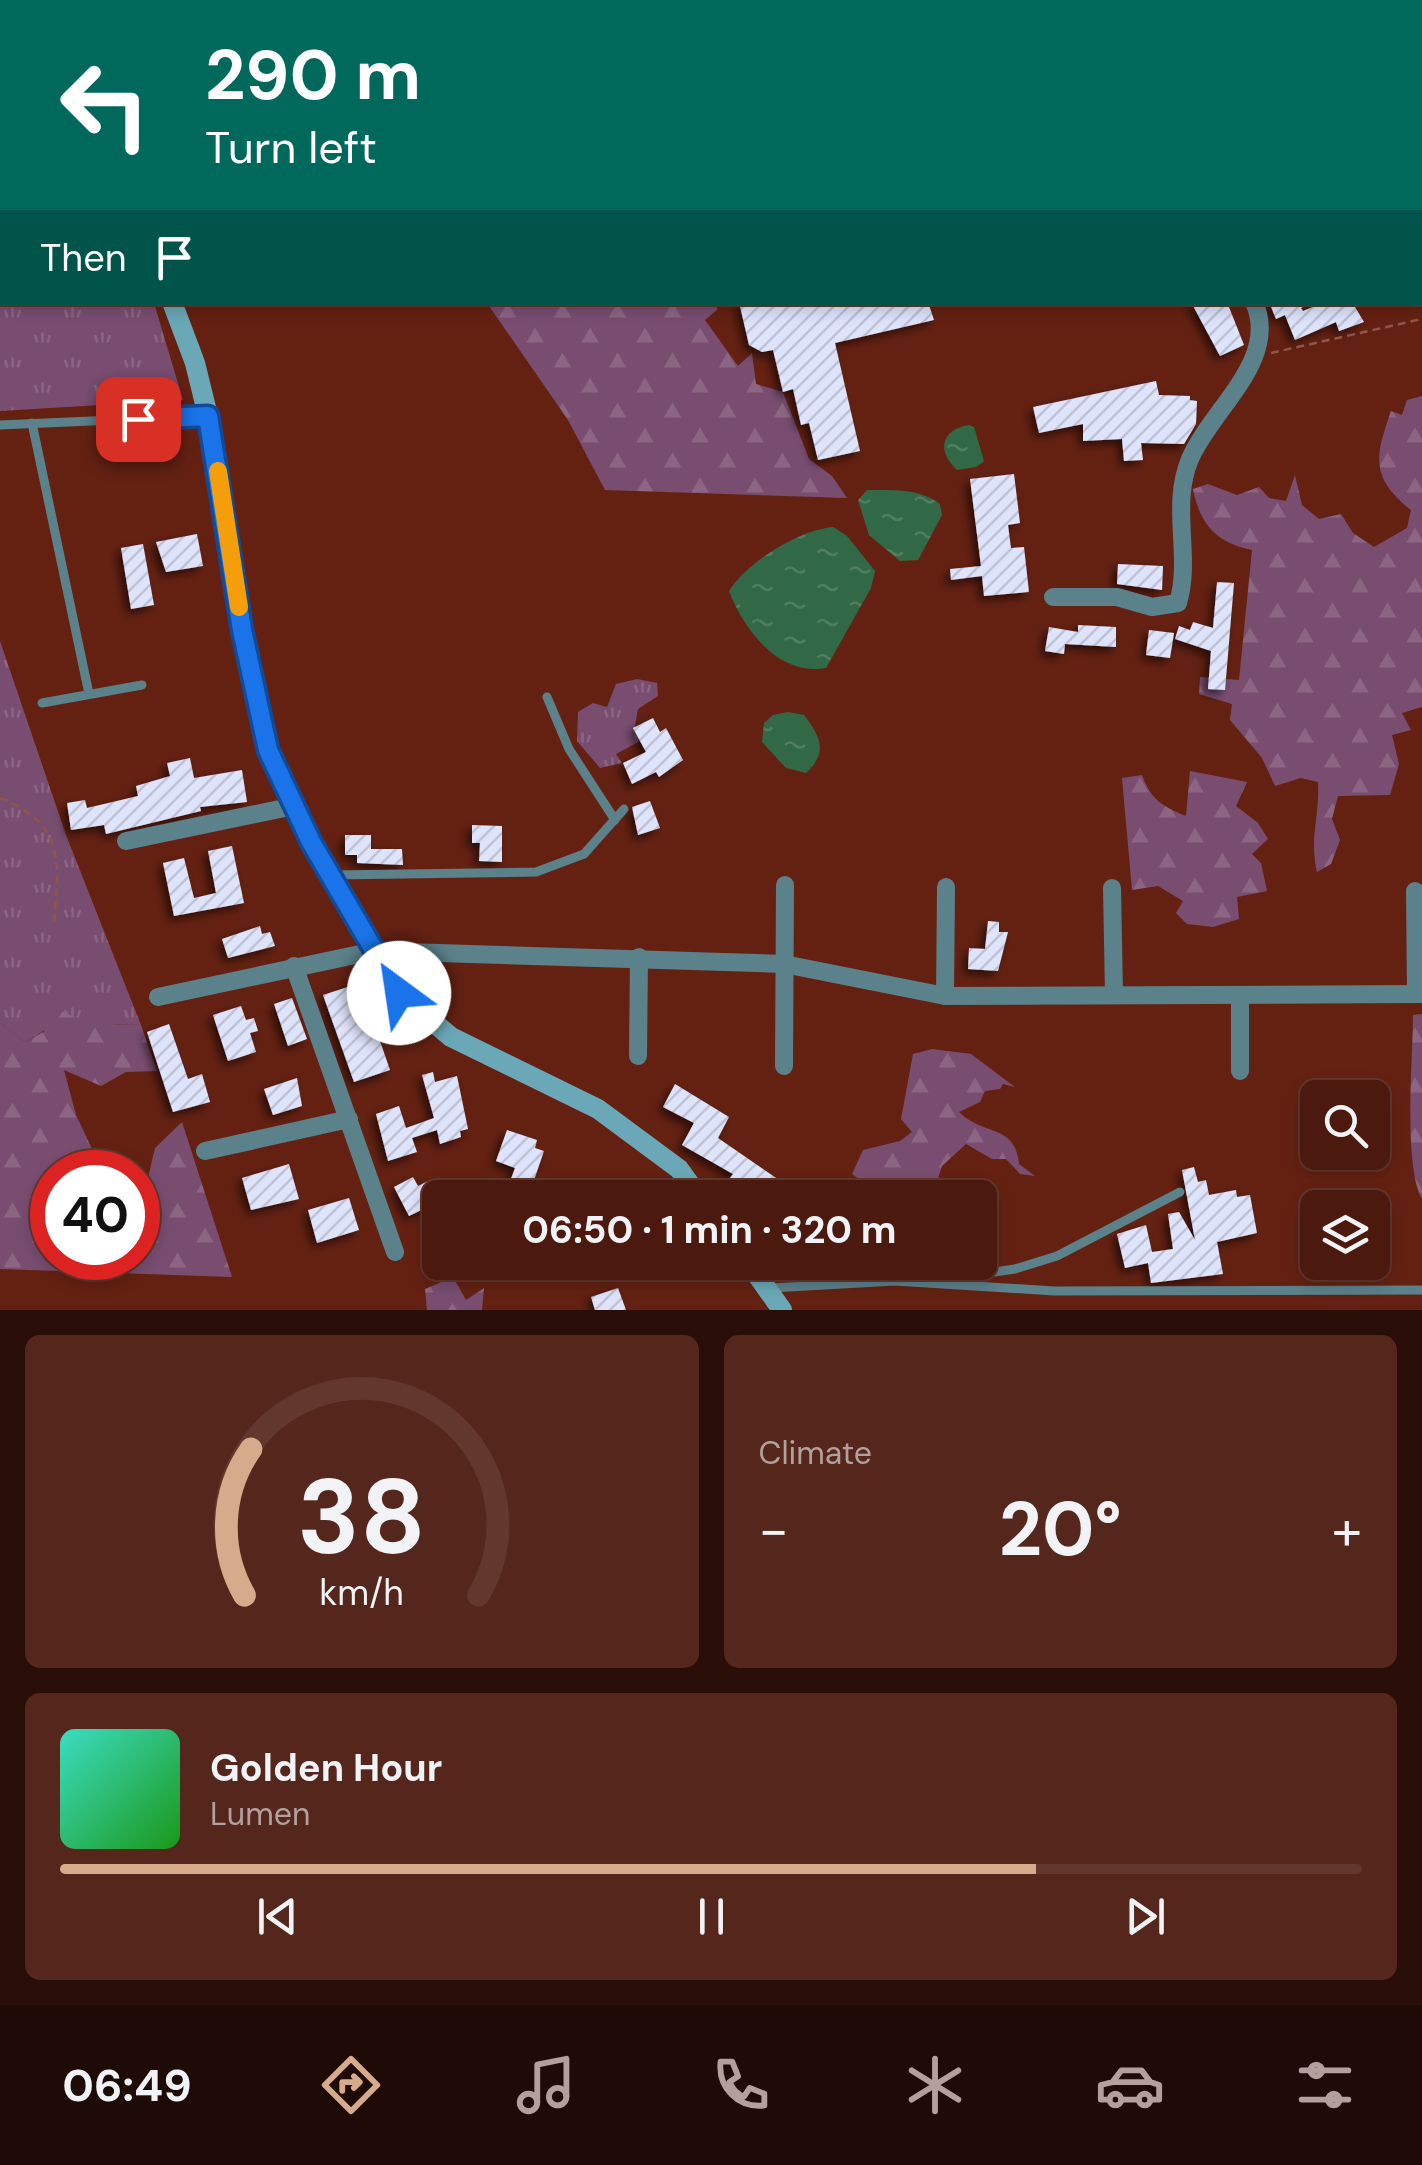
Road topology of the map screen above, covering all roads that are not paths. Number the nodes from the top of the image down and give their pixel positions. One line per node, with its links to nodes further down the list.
1 (173, 305): 3 (street)
2 (1255, 305): 6 (street)
3 (208, 416): 4 (lane); 11 (street)
4 (32, 423): 5 (lane); 8 (lane)
5 (0, 425)
6 (1053, 597)
7 (142, 685): 8 (lane)
8 (89, 694): 10 (lane)
9 (547, 697): 13 (lane)
10 (42, 703)
11 (294, 806): 14 (street); 15 (street)
12 (624, 809): 13 (lane)
13 (614, 820): 15 (lane)
14 (126, 841)
15 (330, 875): 20 (street)
16 (784, 885): 22 (street)
17 (946, 887): 26 (street)
18 (1112, 888): 27 (street)
19 (1416, 892): 24 (street)
20 (374, 951): 21 (street); 23 (street); 34 (street)
21 (639, 957): 22 (street); 29 (street)
22 (784, 964): 26 (street); 30 (street)
23 (294, 966): 28 (street); 32 (street)
24 (1419, 994): 25 (street)
25 (1240, 995): 27 (street); 31 (street)
26 (946, 996): 27 (street)
27 (1114, 996)
28 (158, 997)
29 (638, 1056)
30 (784, 1066)
31 (1240, 1071)
32 (349, 1119): 33 (street); 36 (street)
33 (205, 1151)
34 (686, 1180)
35 (1180, 1192): 38 (lane)
36 (396, 1252)
37 (762, 1280): 39 (street)
38 (927, 1282): 39 (lane); 40 (lane)
39 (768, 1288): 41 (street)
40 (1422, 1290)
41 (782, 1310)

